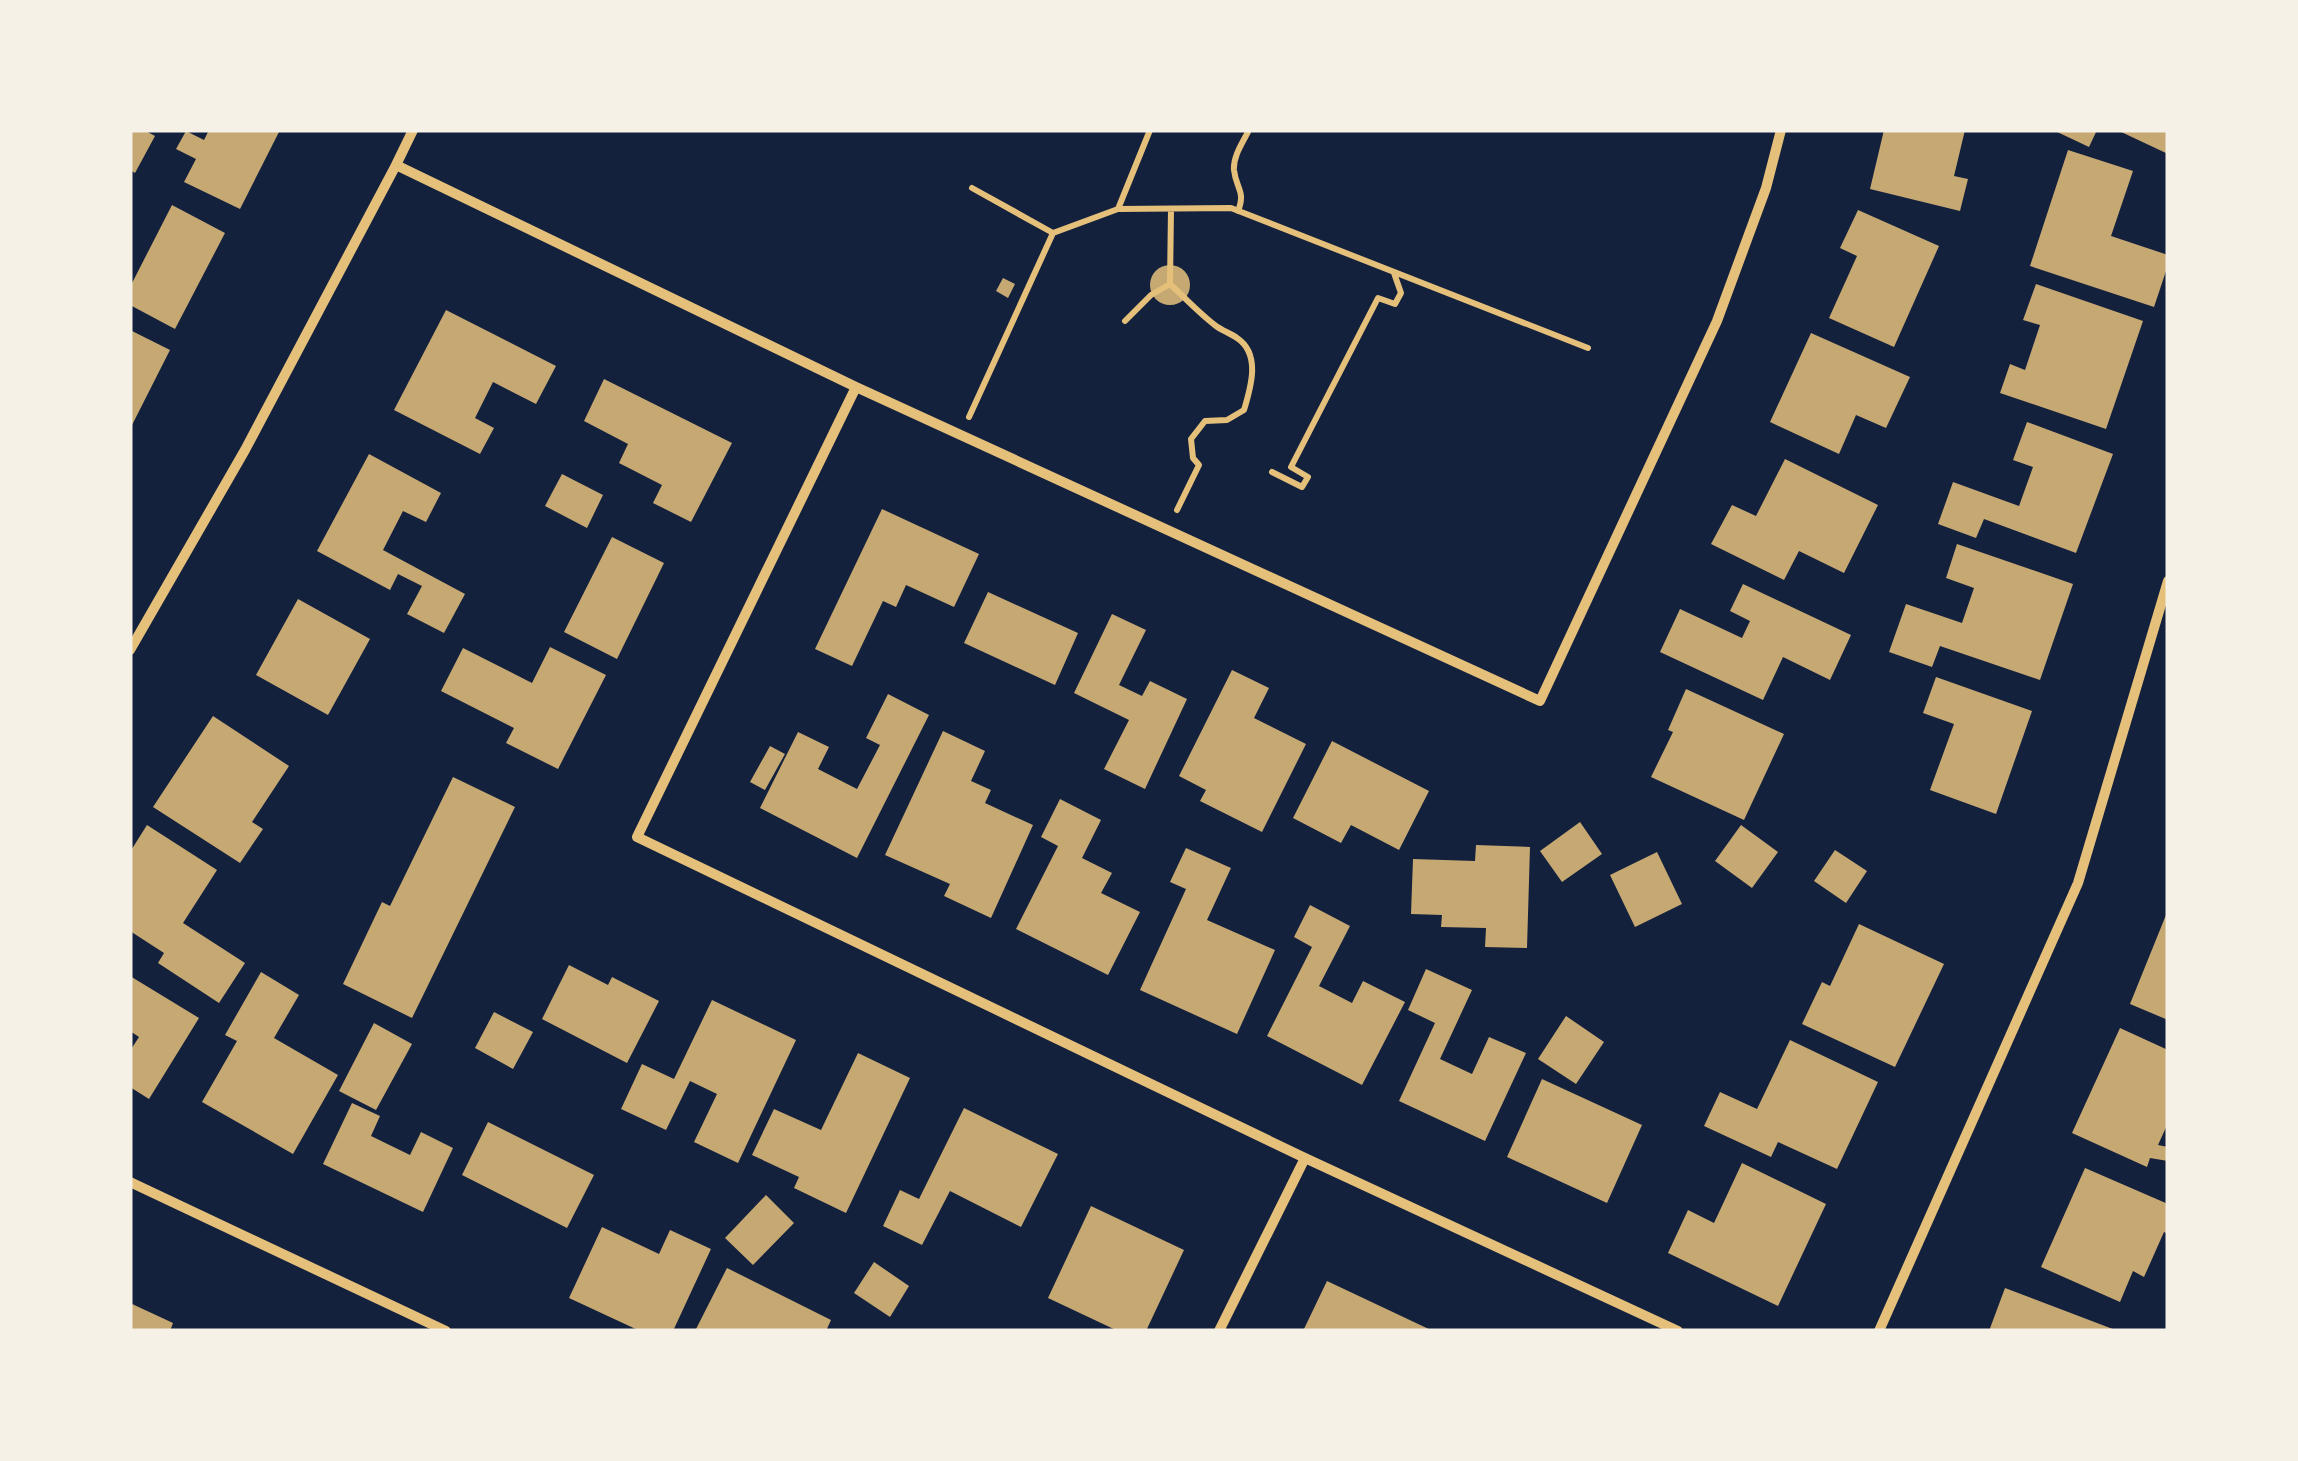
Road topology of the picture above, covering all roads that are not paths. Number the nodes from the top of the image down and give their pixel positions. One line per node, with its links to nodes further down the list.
1 (412, 130): 3 (street)
2 (1781, 130): 4 (street)
3 (396, 165): 4 (street); 6 (street)
4 (856, 387): 7 (street)
5 (2168, 581): 12 (street)
6 (130, 650)
7 (1305, 1158): 10 (street); 11 (street)
8 (130, 1182): 9 (street)
9 (446, 1331)
10 (1219, 1331)
11 (1678, 1331)
12 (1879, 1331)

